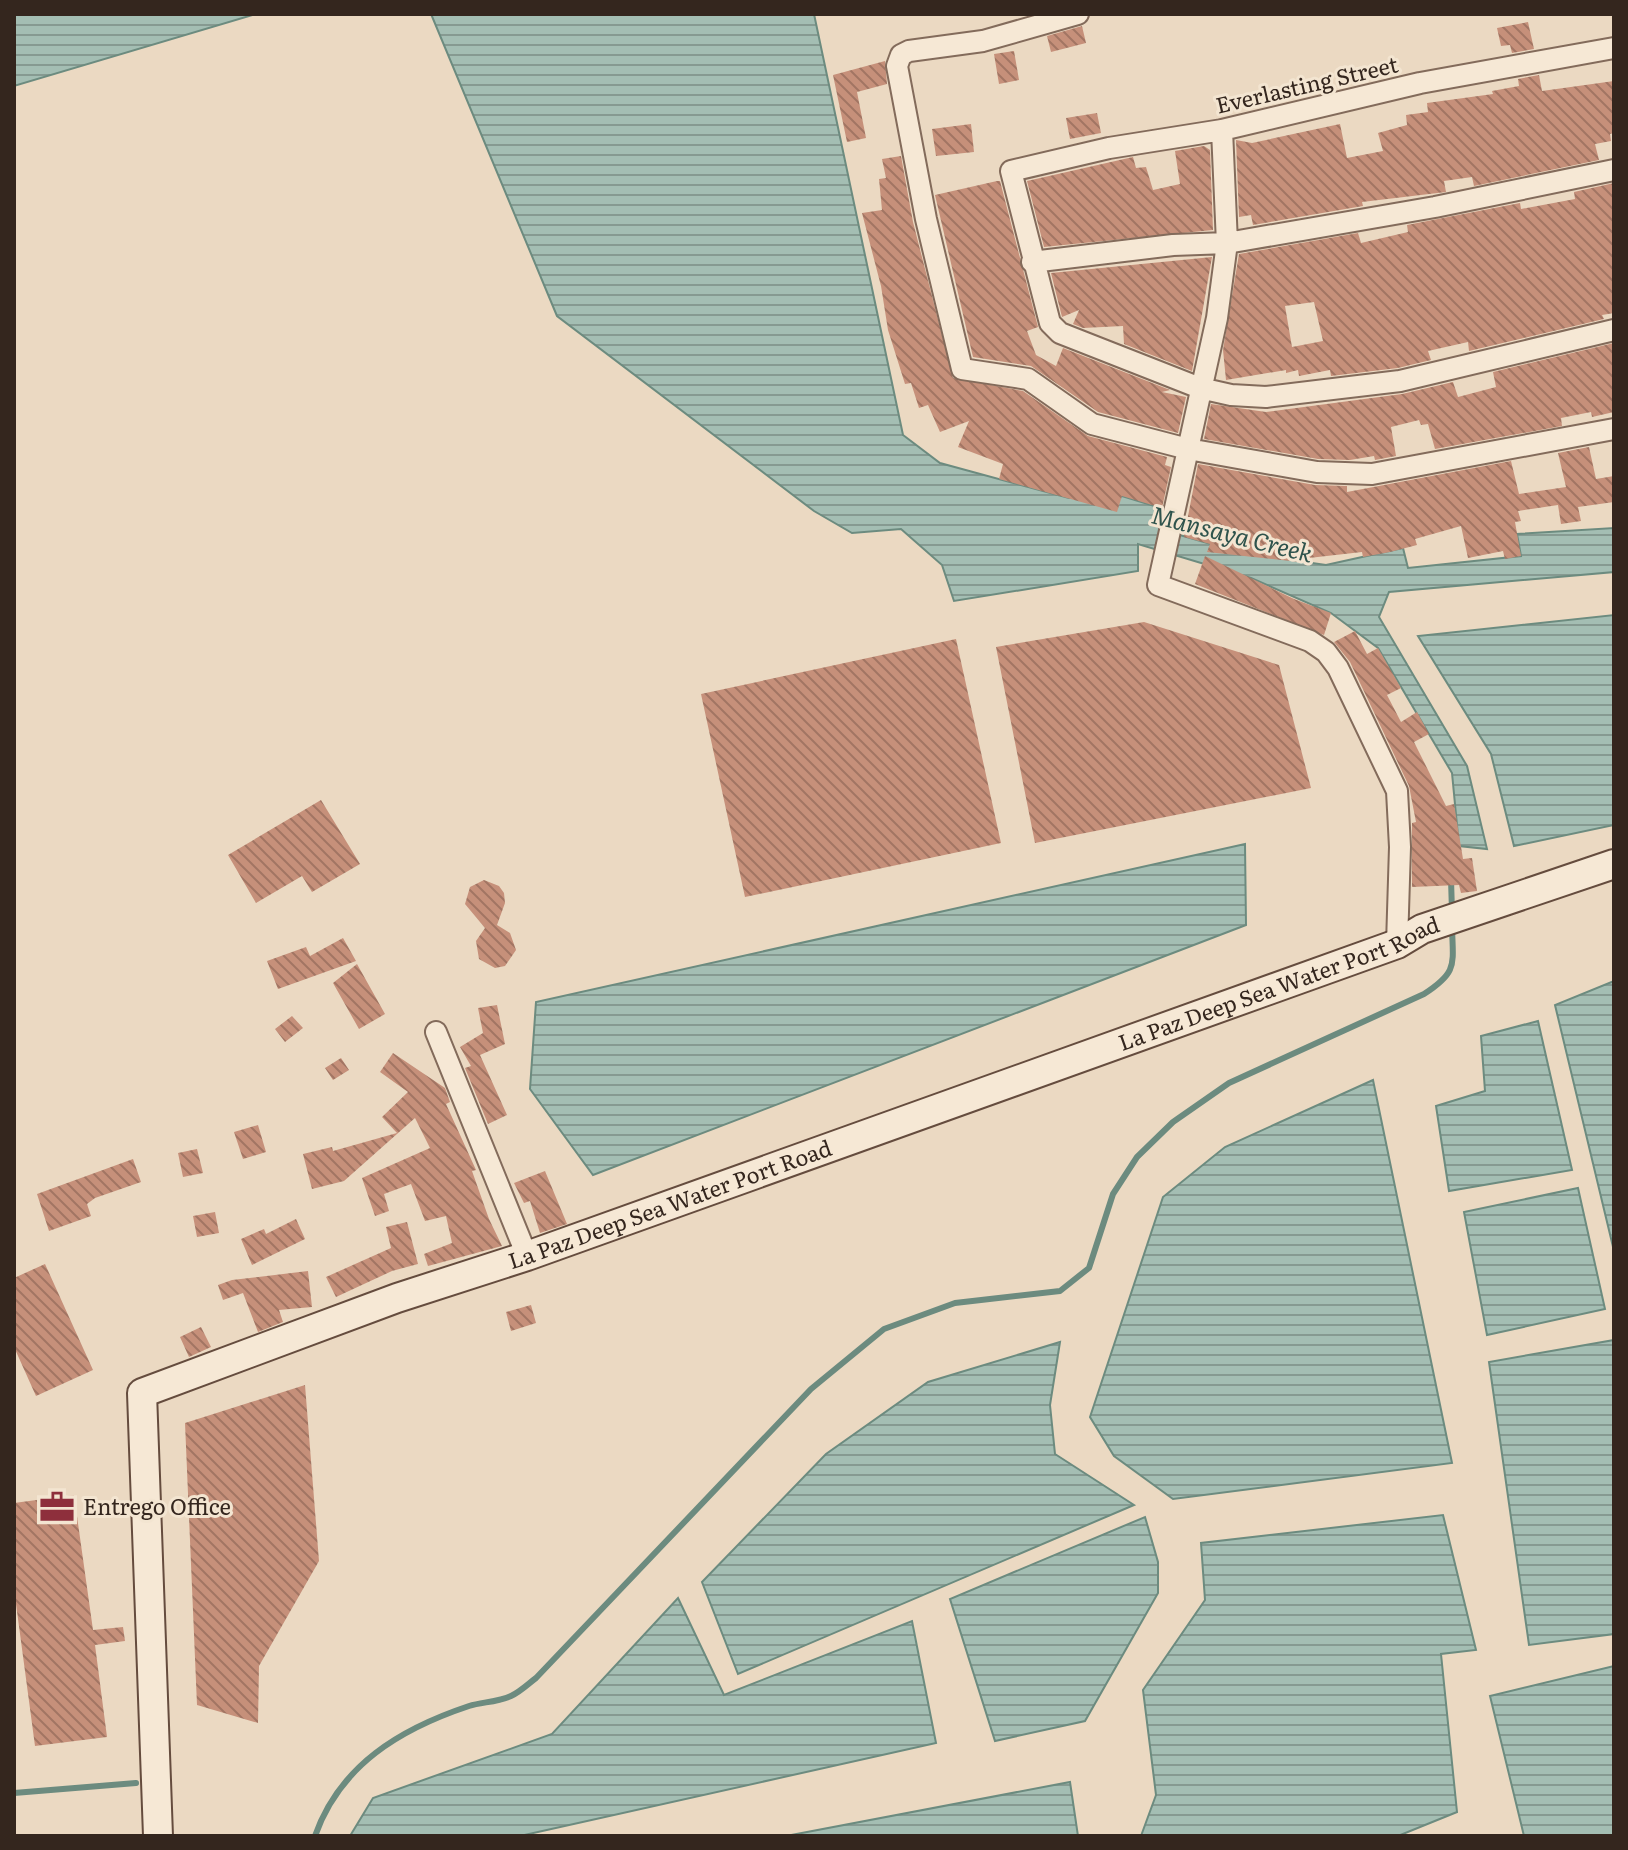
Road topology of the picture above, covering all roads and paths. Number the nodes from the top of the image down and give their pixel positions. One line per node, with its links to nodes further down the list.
1 (1078, 14): 10 (street)
2 (1614, 48): 3 (street, Everlasting Street)
3 (1222, 130): 5 (street); 6 (street, Everlasting Street)
4 (1614, 170): 5 (street)
5 (1227, 243): 6 (street); 8 (street)
6 (1032, 262): 8 (street)
7 (1614, 330): 8 (street)
8 (1200, 388): 10 (street)
9 (1614, 429): 10 (street)
10 (1188, 449): 12 (street)
11 (1614, 864): 12 (main road, La Paz Deep Sea Water Port Road)
12 (1397, 944): 14 (main road, La Paz Deep Sea Water Port Road)
13 (436, 1032): 14 (street)
14 (527, 1256): 15 (main road, La Paz Deep Sea Water Port Road)
15 (158, 1836)

